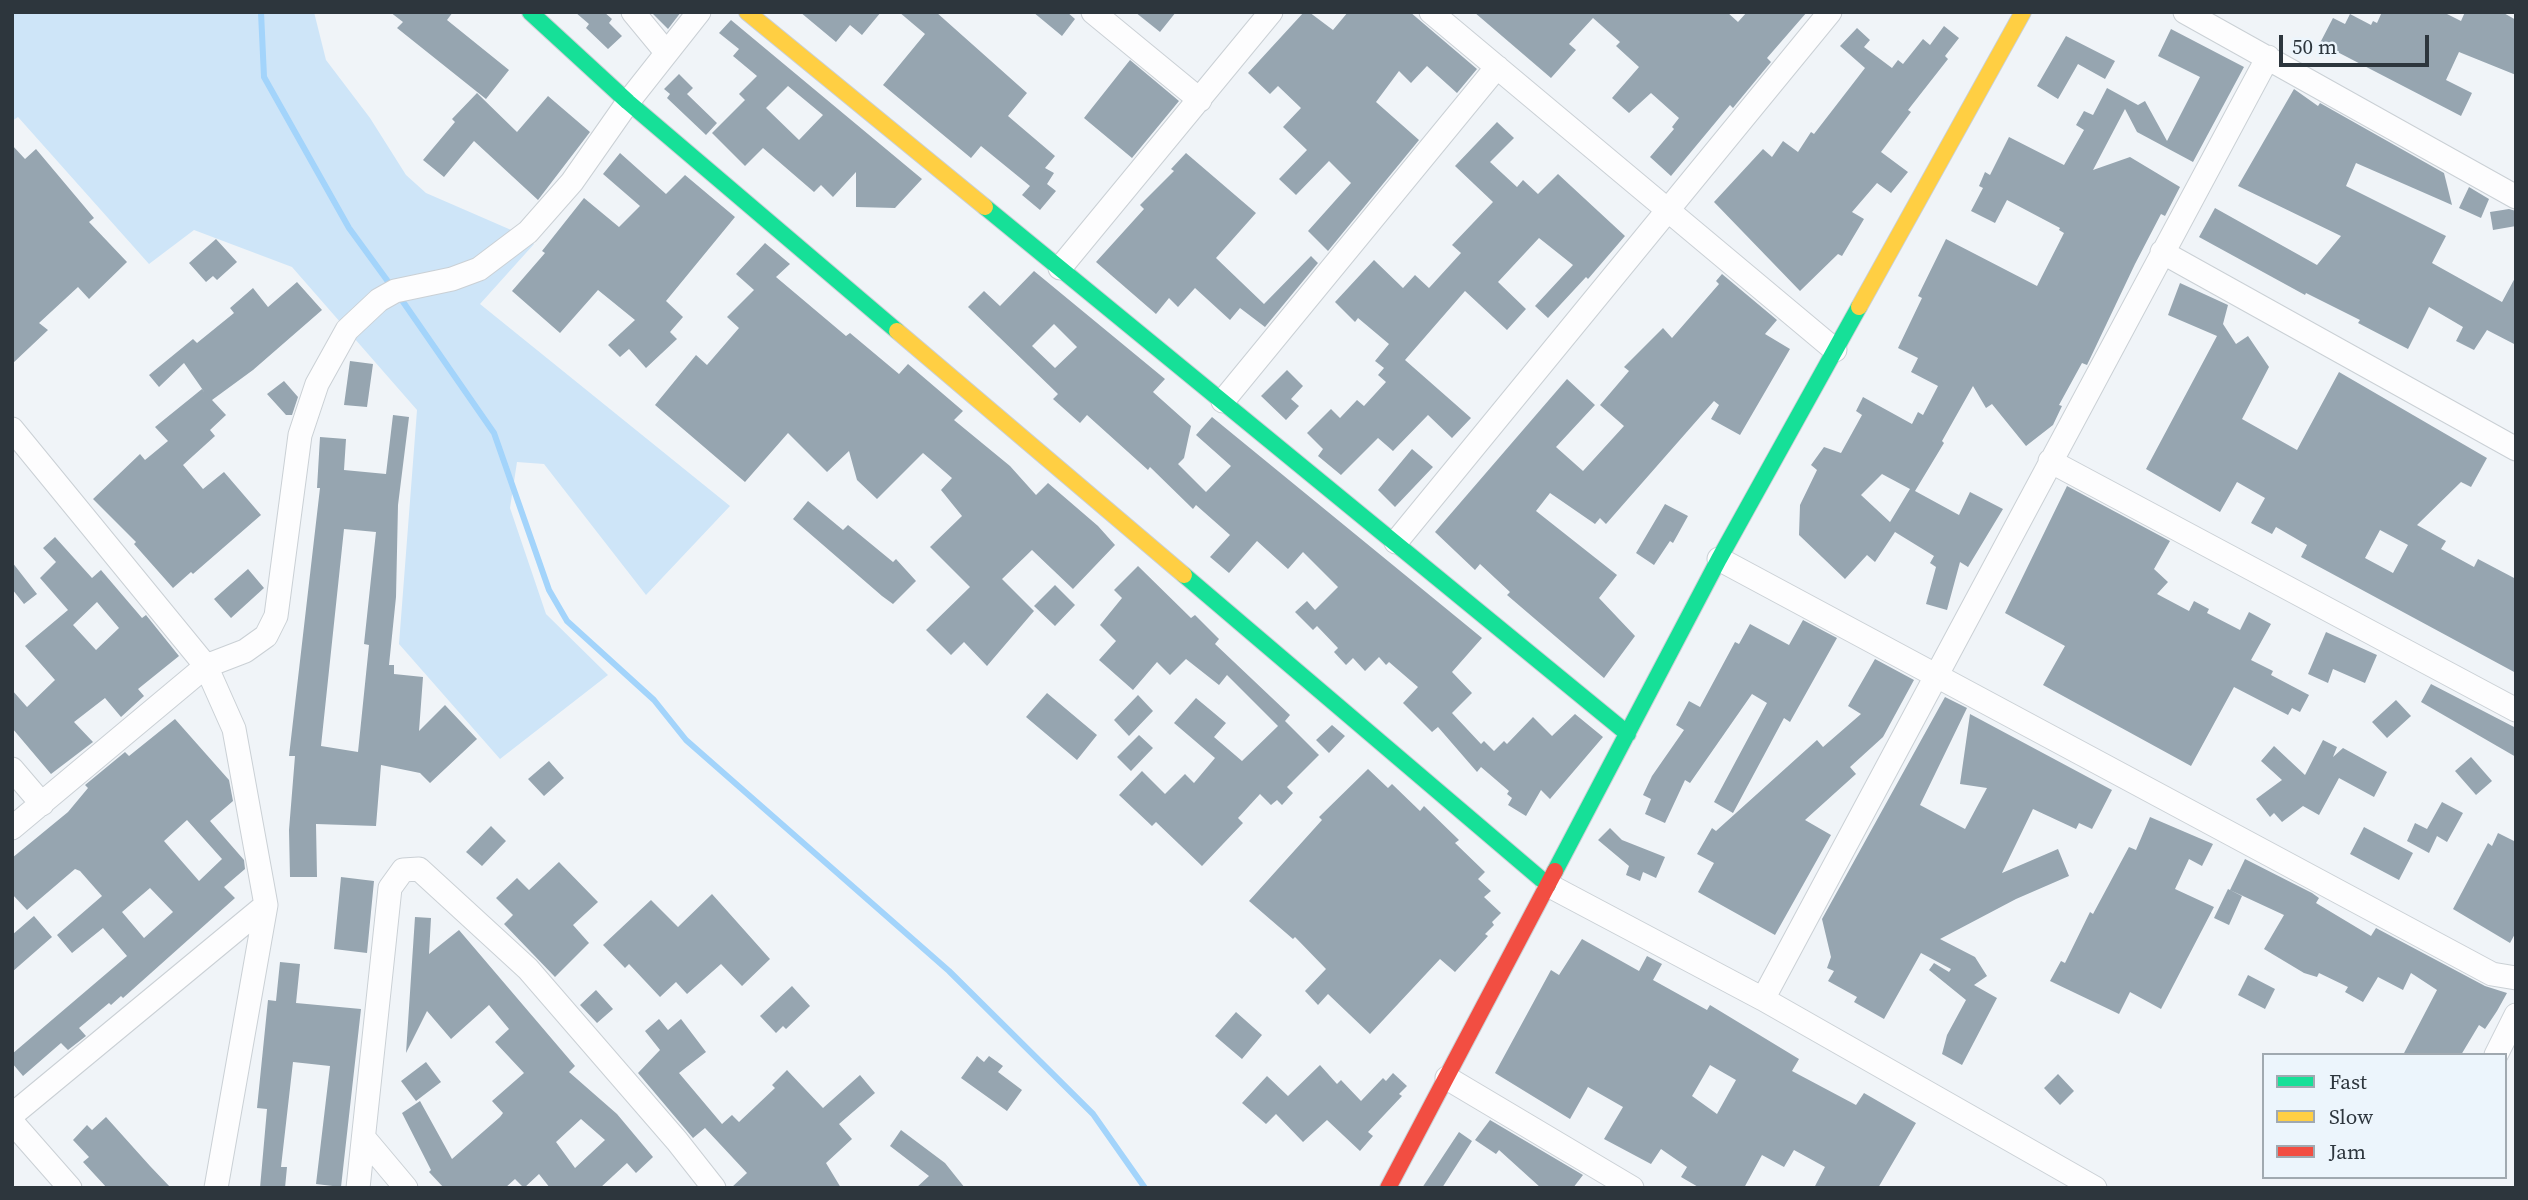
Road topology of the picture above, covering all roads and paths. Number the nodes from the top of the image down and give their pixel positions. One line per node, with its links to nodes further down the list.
1 (530, 12): 15 (street)
2 (633, 12): 11 (street)
3 (699, 12): 11 (street)
4 (747, 12): 19 (street)
5 (1093, 12): 14 (street)
6 (1271, 12): 14 (street)
7 (1431, 12): 13 (street)
8 (1830, 12): 17 (street)
9 (2023, 12): 20 (street)
10 (2185, 12): 12 (street)
11 (666, 52): 15 (street)
12 (2267, 57): 16 (street); 18 (street)
13 (1497, 68): 17 (street); 21 (street)
14 (1200, 100): 19 (street)
15 (628, 102): 27 (street); 34 (street)
16 (2516, 197)
17 (1668, 211): 20 (street); 25 (street)
18 (2162, 252): 23 (street); 24 (street)
19 (1060, 268): 21 (street)
20 (1835, 350): 26 (street)
21 (1223, 401): 25 (street)
22 (12, 429): 27 (street)
23 (2516, 449)
24 (2050, 461): 28 (street); 29 (street)
25 (1396, 542): 30 (street)
26 (1719, 559): 28 (street); 30 (street)
27 (206, 666): 32 (street); 35 (street)
28 (1937, 674): 36 (street); 37 (street)
29 (2516, 710)
30 (1628, 734): 34 (street)
31 (12, 769): 32 (street)
32 (42, 804): 33 (street)
33 (12, 828)
34 (1548, 885): 37 (street); 40 (street)
35 (266, 905): 41 (street); 45 (street)
36 (2516, 978)
37 (1763, 999): 51 (street)
38 (2516, 1015): 39 (street)
39 (2497, 1053)
40 (1447, 1078): 49 (street); 50 (street)
41 (12, 1115)
42 (12, 1122): 44 (street)
43 (365, 1138): 46 (street); 47 (street); 48 (street)
44 (70, 1188)
45 (216, 1188)
46 (358, 1188)
47 (406, 1188)
48 (714, 1188)
49 (1388, 1188)
50 (1632, 1188)
51 (2095, 1188)

